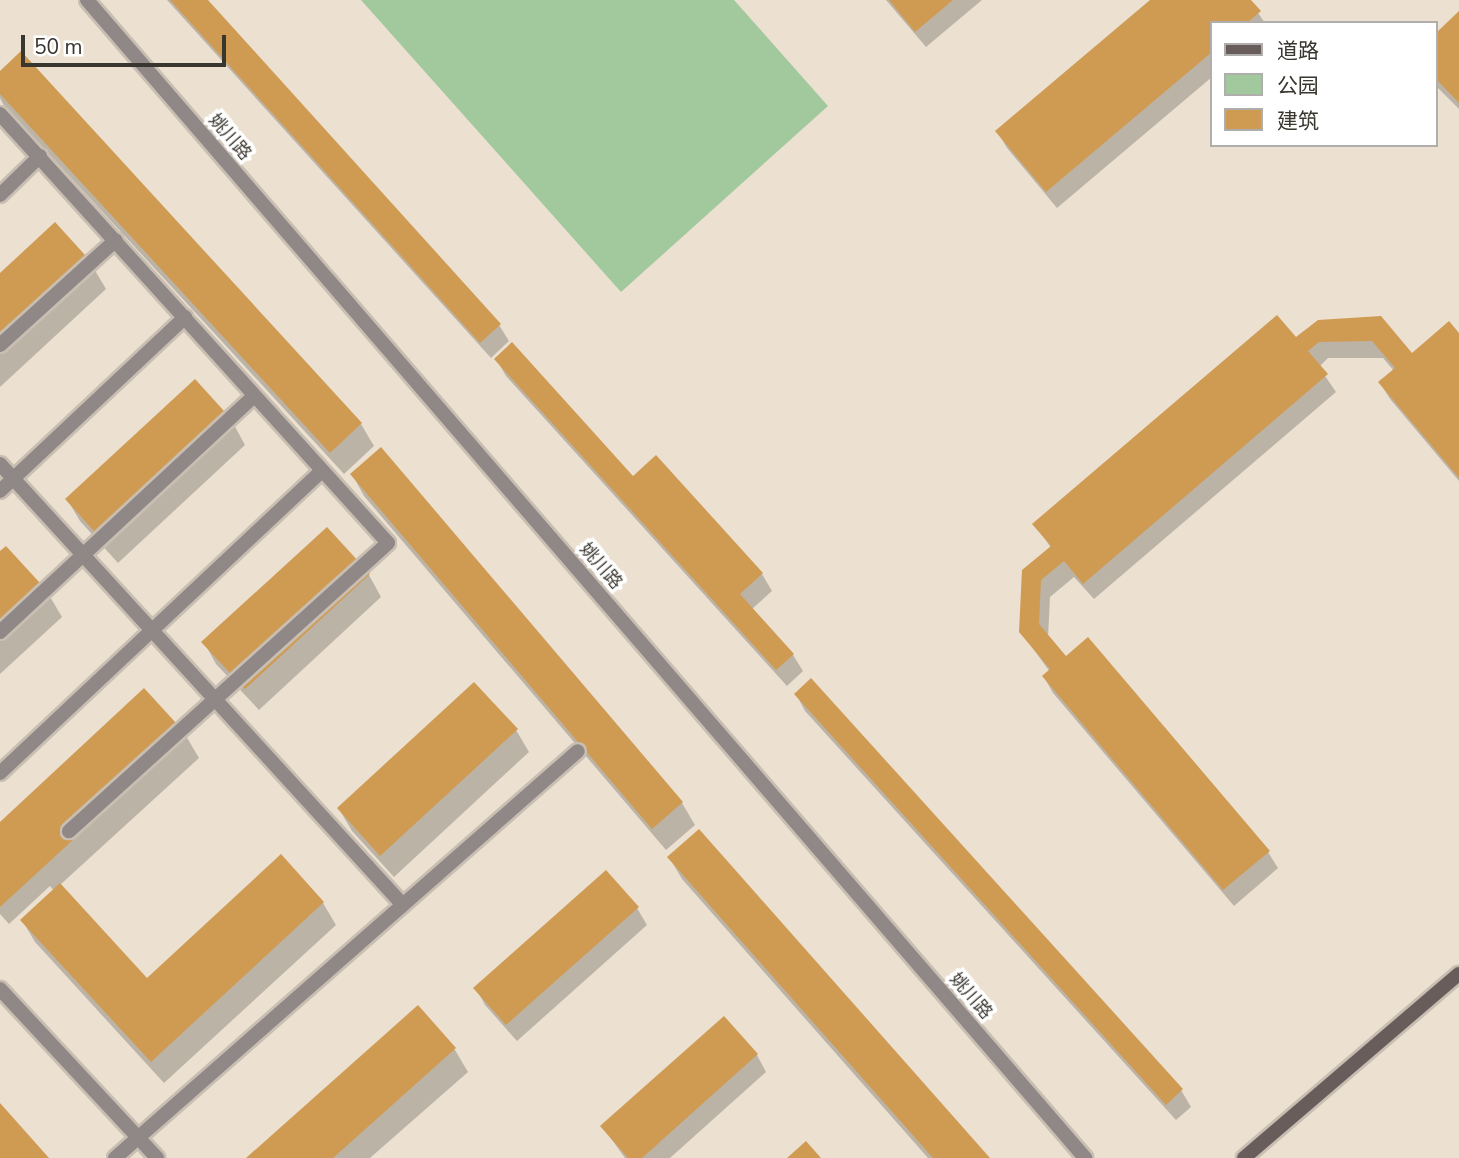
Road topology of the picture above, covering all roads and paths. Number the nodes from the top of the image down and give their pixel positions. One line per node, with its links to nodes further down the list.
1 (87, 0): 24 (street, 姚川路)
2 (0, 114): 3 (street)
3 (40, 156): 4 (street); 5 (street)
4 (0, 195)
5 (116, 240): 6 (street); 7 (street)
6 (185, 317): 8 (street); 11 (street)
7 (0, 345)
8 (254, 396): 10 (street); 12 (street)
9 (0, 464): 12 (street)
10 (322, 471): 14 (street); 16 (street)
11 (0, 491)
12 (83, 555): 13 (street); 14 (street)
13 (0, 632)
14 (215, 700): 17 (street); 18 (street)
15 (578, 751): 18 (street)
16 (0, 773)
17 (69, 831)
18 (403, 905): 21 (street)
19 (1459, 974): 25 (main road)
20 (0, 989): 21 (street)
21 (138, 1137): 22 (street); 23 (street)
22 (115, 1158)
23 (158, 1158)
24 (1085, 1158)
25 (1244, 1158)

